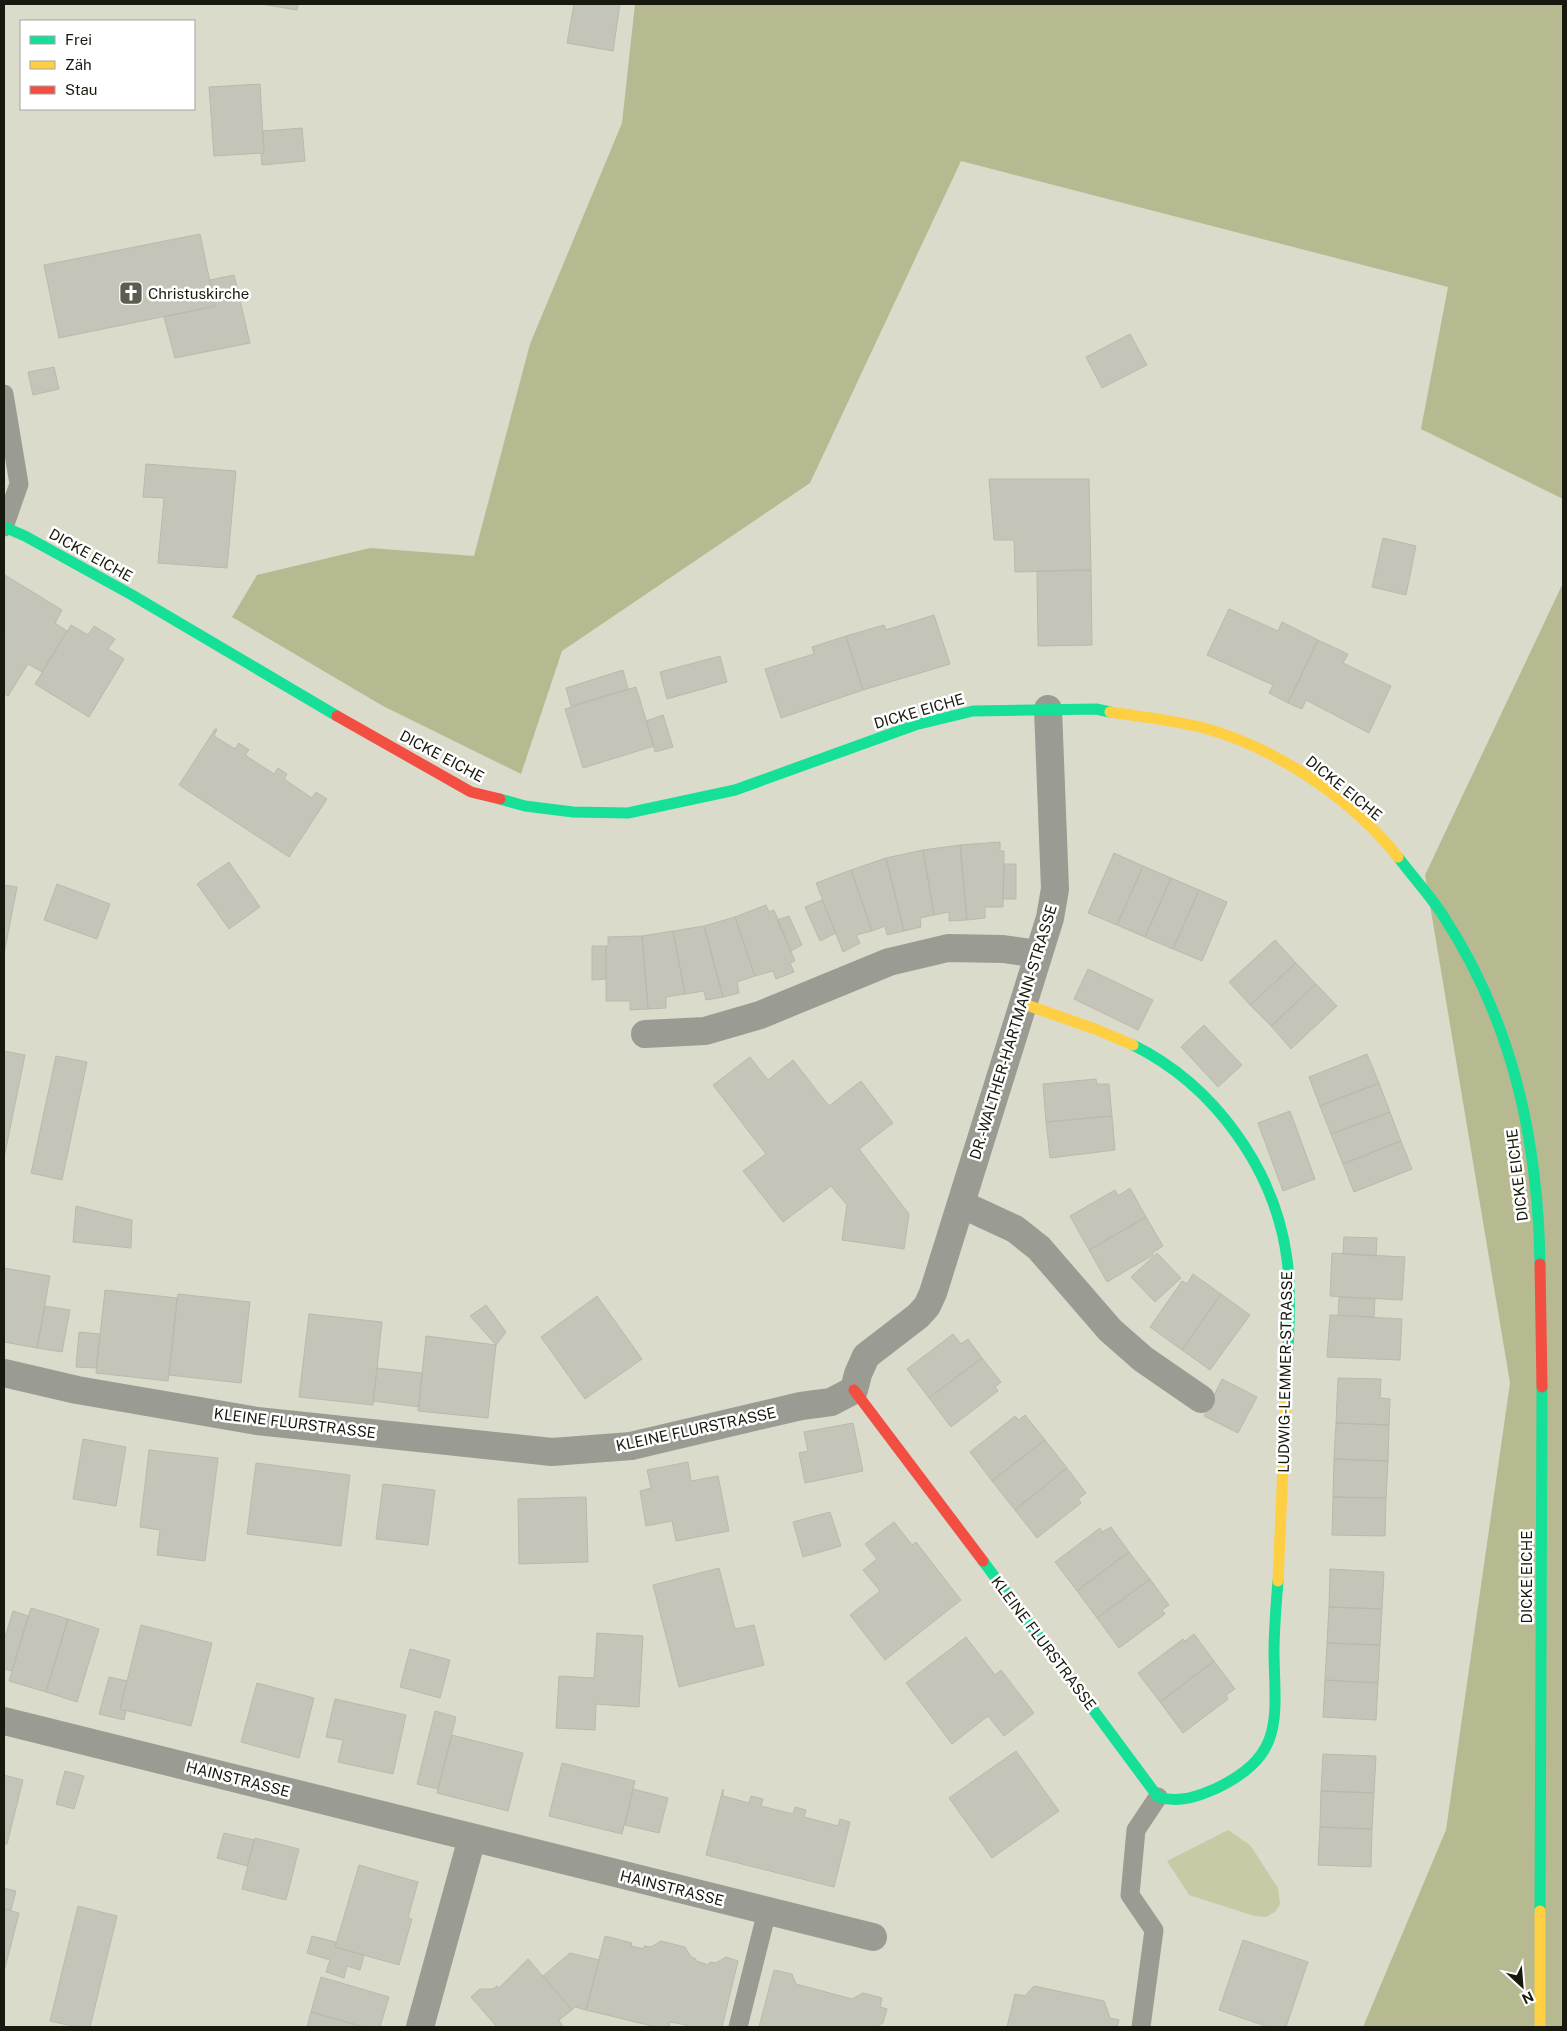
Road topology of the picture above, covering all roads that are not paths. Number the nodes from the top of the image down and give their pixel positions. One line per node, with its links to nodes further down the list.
1 (4, 394): 2 (lane)
2 (4, 527): 3 (street, DICKE EICHE)
3 (1048, 709): 4 (street, DR.-WALTHER-HARTMANN-STRASSE); 19 (street, DICKE EICHE)
4 (1038, 954): 5 (street, DR.-WALTHER-HARTMANN-STRASSE); 6 (street)
5 (1024, 1004): 7 (street, DR.-WALTHER-HARTMANN-STRASSE); 12 (street, LUDWIG-LEMMER-STRASSE)
6 (645, 1034)
7 (961, 1204): 9 (street, DR.-WALTHER-HARTMANN-STRASSE); 10 (street)
8 (4, 1372): 9 (street, KLEINE FLURSTRASSE)
9 (854, 1390): 12 (street, KLEINE FLURSTRASSE)
10 (1201, 1399)
11 (4, 1720): 13 (street, HAINSTRASSE)
12 (1158, 1797): 18 (lane)
13 (472, 1838): 14 (street, HAINSTRASSE); 16 (street)
14 (766, 1911): 15 (street, HAINSTRASSE); 17 (lane)
15 (873, 1937)
16 (420, 2027)
17 (738, 2027)
18 (1140, 2027)
19 (1540, 2027)

